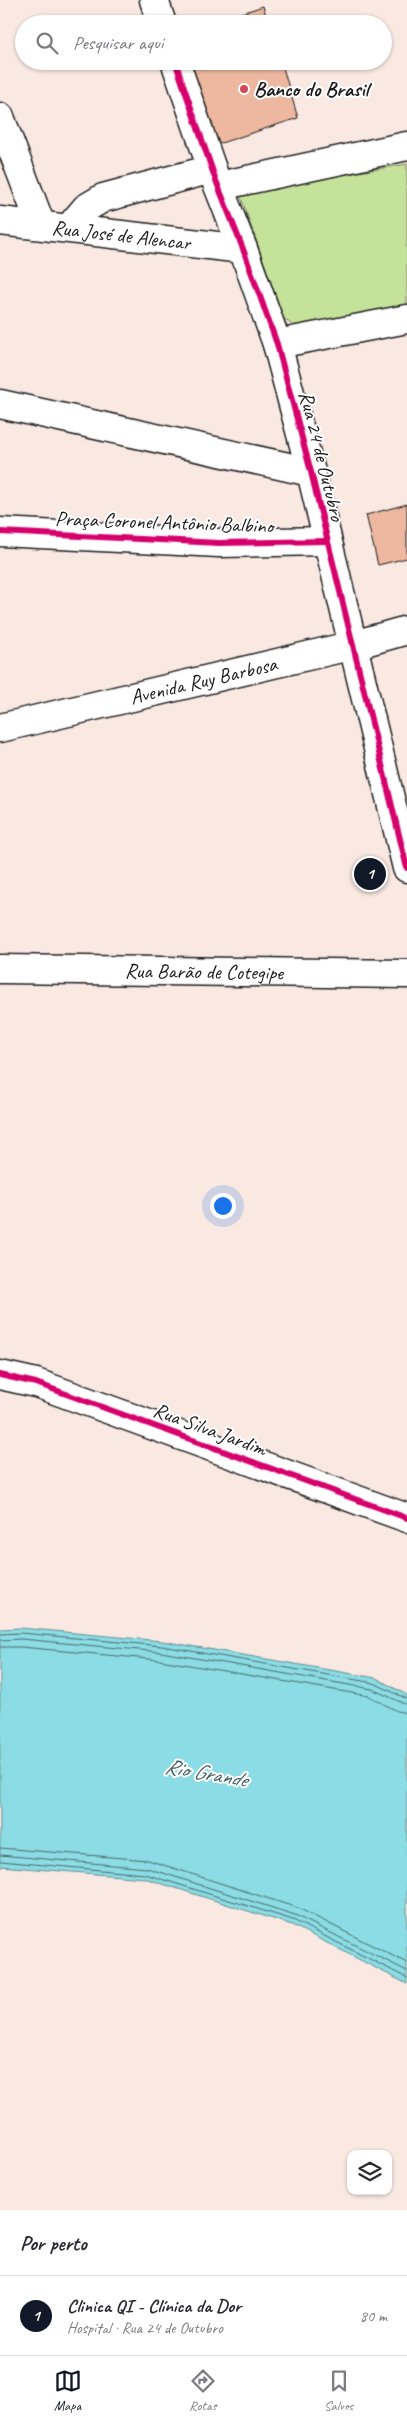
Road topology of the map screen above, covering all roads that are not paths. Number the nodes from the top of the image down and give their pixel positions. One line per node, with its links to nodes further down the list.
1 (154, 0): 2 (street)
2 (159, 15)
3 (178, 70): 6 (street, Rua 24 de Outubro)
4 (0, 117): 8 (street)
5 (407, 146): 6 (street)
6 (215, 177): 9 (street); 10 (street, Rua 24 de Outubro)
7 (0, 221): 8 (street, Rua José de Alencar)
8 (41, 225): 9 (street, Rua José de Alencar)
9 (69, 228): 10 (street, Rua José de Alencar)
10 (243, 249): 12 (street, Rua 24 de Outubro)
11 (407, 319): 12 (street)
12 (277, 344): 14 (street, Rua 24 de Outubro)
13 (0, 404): 14 (street)
14 (311, 472): 16 (street, Rua 24 de Outubro)
15 (0, 532): 16 (street, Praça Coronel Antônio Balbino)
16 (327, 541): 18 (street, Rua 24 de Outubro)
17 (407, 630): 18 (street, Avenida Ruy Barbosa)
18 (354, 645): 19 (street, Avenida Ruy Barbosa); 20 (street, Rua 24 de Outubro)
19 (0, 728)
20 (407, 868)
21 (0, 968): 22 (street, Rua Barão de Cotegipe)
22 (407, 974)
23 (0, 1375): 24 (street, Rua Silva Jardim)
24 (407, 1518)

